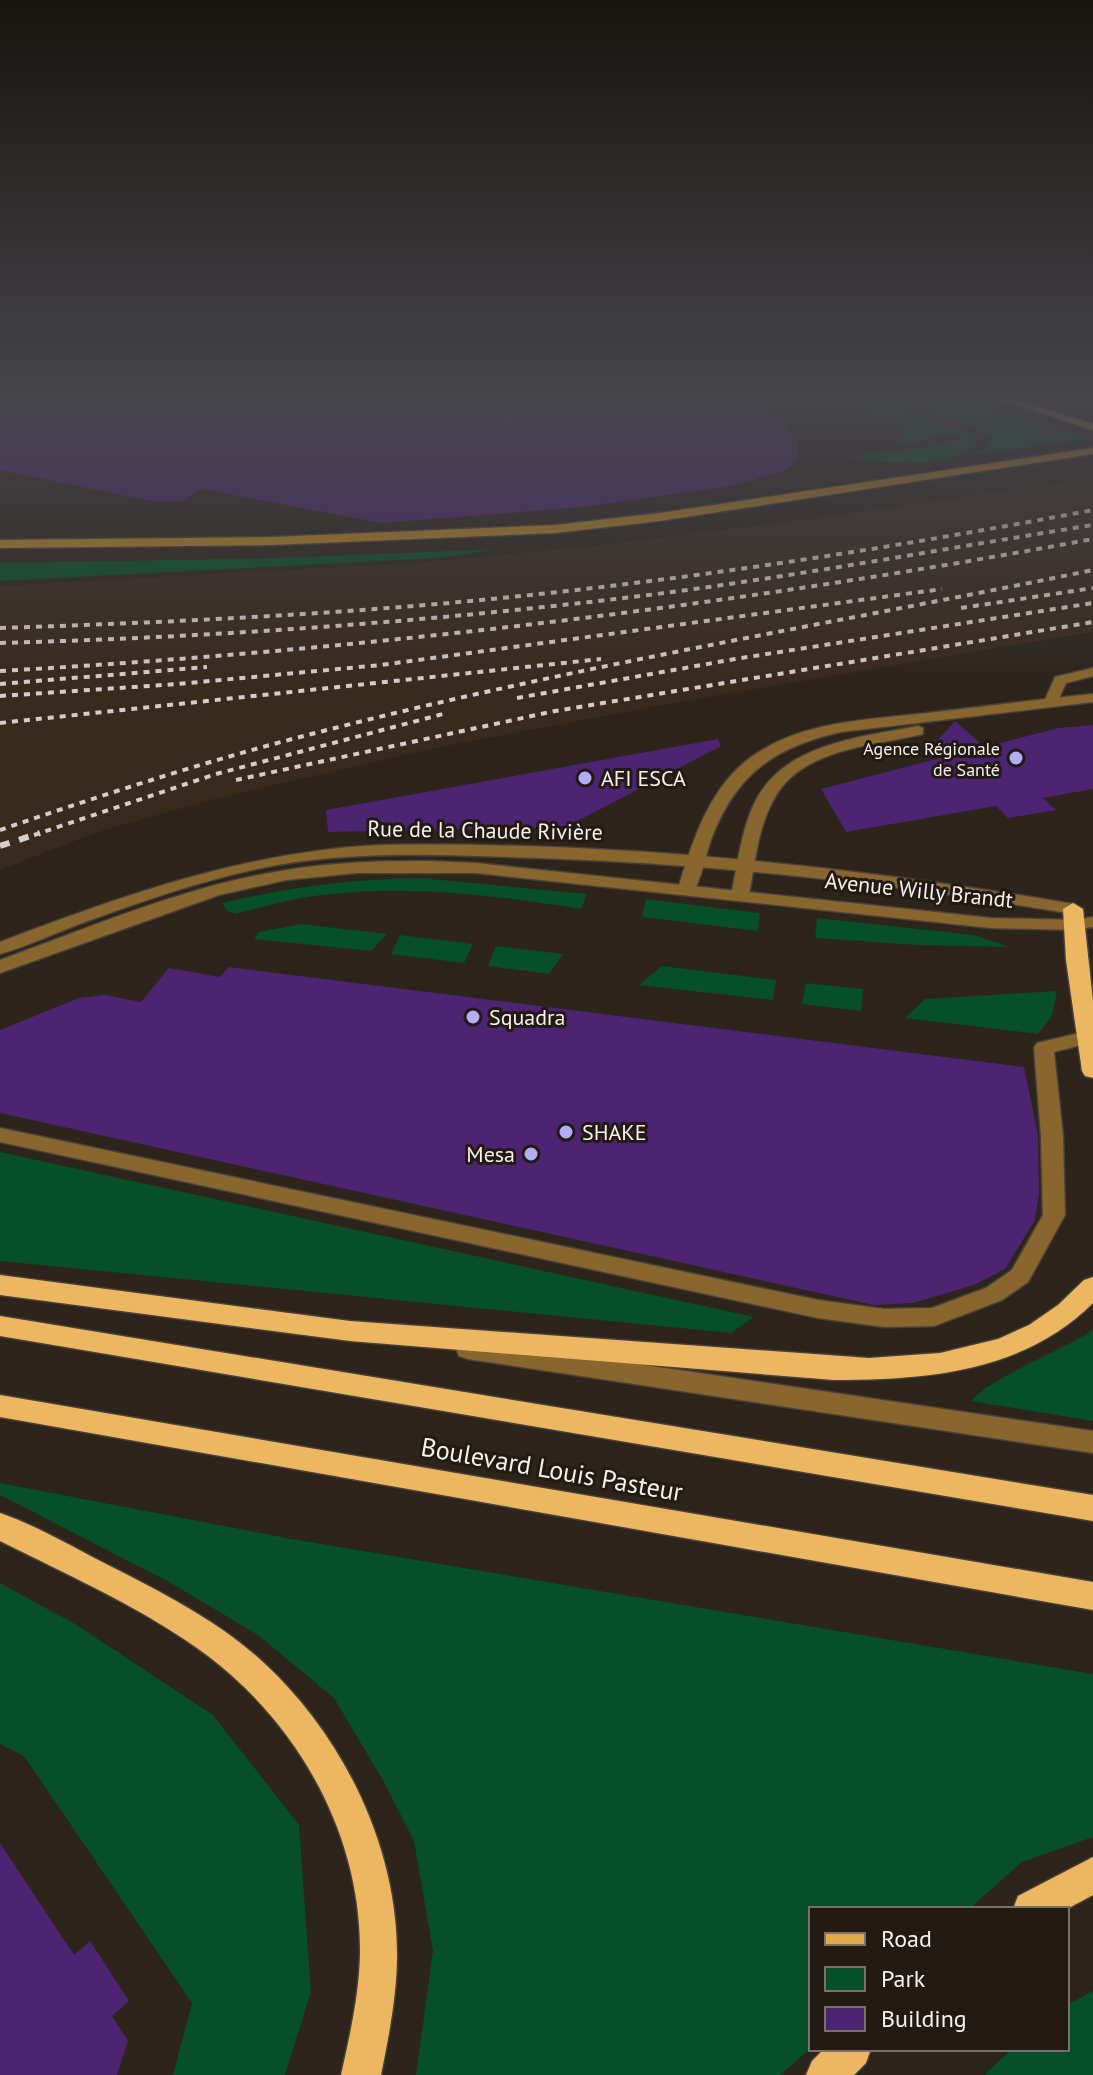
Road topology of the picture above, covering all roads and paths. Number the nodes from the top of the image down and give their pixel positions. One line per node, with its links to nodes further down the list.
1 (758, 491): 3 (main road)
2 (829, 491): 4 (main road)
3 (0, 532)
4 (0, 544)
5 (1093, 672): 7 (street)
6 (1093, 698): 7 (street)
7 (1051, 702): 8 (street); 9 (street)
8 (695, 862): 9 (street, Rue de la Chaude Rivière); 10 (street); 13 (street, Rue de la Chaude Rivière)
9 (746, 866): 11 (street); 12 (street, Avenue Willy Brandt)
10 (687, 889): 11 (street, Rue de la Chaude Rivière); 14 (street, Rue de la Chaude Rivière)
11 (740, 895): 12 (street, Avenue Willy Brandt)
12 (1083, 917): 15 (highway)
13 (0, 948)
14 (0, 967)
15 (1088, 1037): 16 (highway); 17 (street)
16 (1093, 1071)
17 (0, 1135)
18 (0, 1285): 21 (highway)
19 (1093, 1287): 21 (highway)
20 (0, 1326): 24 (highway)
21 (350, 1331): 23 (street)
22 (0, 1406): 26 (highway, Boulevard Louis Pasteur)
23 (1093, 1442)
24 (1093, 1508)
25 (0, 1526): 30 (highway)
26 (1093, 1596)
27 (1093, 1875): 28 (highway)
28 (1035, 1907)
29 (850, 2051): 31 (highway)
30 (361, 2075)
31 (826, 2075)

